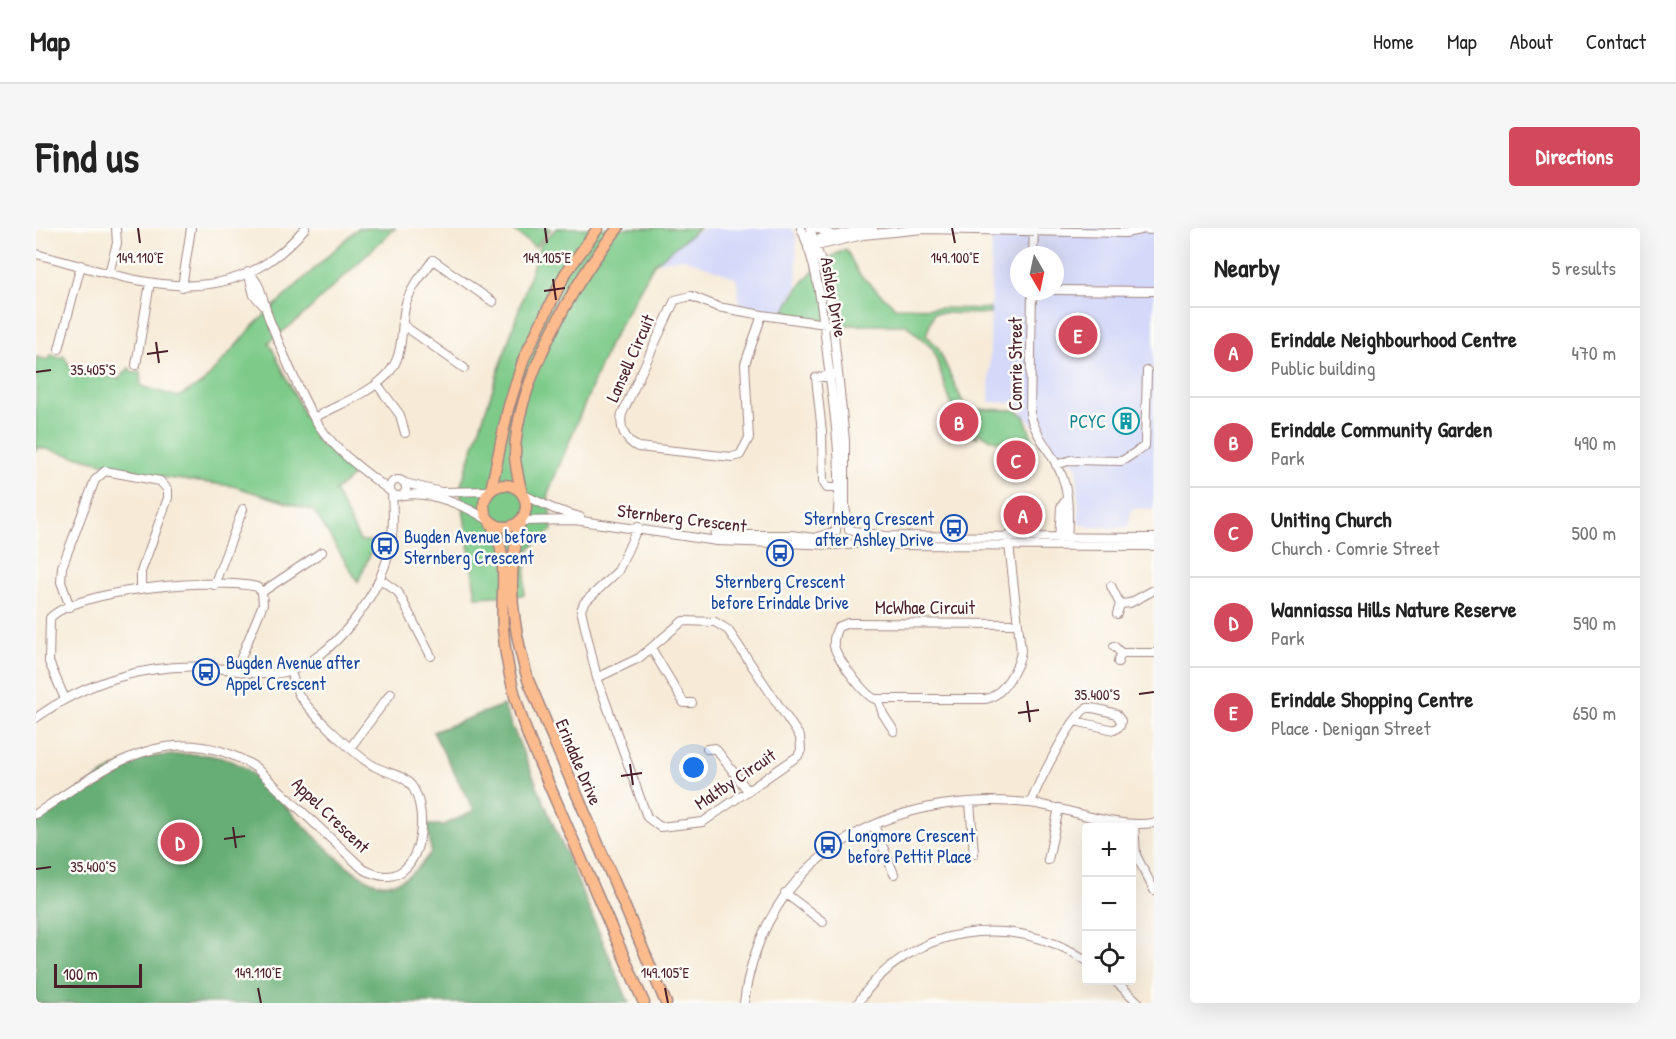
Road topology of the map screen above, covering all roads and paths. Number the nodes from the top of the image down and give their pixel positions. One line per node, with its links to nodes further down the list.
1 (116, 228): 26 (street)
2 (191, 228): 31 (street)
3 (305, 228): 23 (street)
4 (598, 228): 52 (main road)
5 (618, 228): 54 (main road)
6 (801, 228): 20 (street, Ashley Drive)
7 (810, 228): 20 (street, Ashley Drive)
8 (817, 228): 19 (street)
9 (873, 228): 18 (street)
10 (918, 228): 11 (street); 18 (street)
11 (930, 228): 13 (street)
12 (1129, 228): 14 (street)
13 (942, 229): 15 (street)
14 (1140, 229): 16 (street); 17 (street)
15 (1034, 230): 16 (street); 21 (street)
16 (1078, 230)
17 (1154, 230)
18 (863, 231): 19 (street)
19 (836, 238): 20 (street); 28 (street)
20 (811, 244): 28 (street, Ashley Drive); 38 (street, Ashley Drive)
21 (1033, 246)
22 (36, 254): 24 (street)
23 (263, 265): 25 (street); 29 (street)
24 (81, 266): 26 (street); 39 (street)
25 (248, 272): 27 (street); 29 (street)
26 (109, 273): 30 (street)
27 (231, 279): 29 (street); 31 (street)
28 (827, 280): 38 (street, Ashley Drive)
29 (253, 282): 45 (street)
30 (150, 283): 31 (street); 40 (street)
31 (182, 287)
32 (1064, 290): 33 (street)
33 (1154, 291)
34 (1032, 300): 47 (street, Comrie Street)
35 (493, 302): 37 (street)
36 (762, 315): 36 (street, Lansell Circuit); 38 (street, Lansell Circuit)
37 (403, 325): 41 (street); 44 (street)
38 (828, 325): 43 (street, Ashley Drive)
39 (59, 349)
40 (136, 365)
41 (464, 368)
42 (1146, 371): 47 (street)
43 (834, 374): 51 (street, Ashley Drive); 51 (street)
44 (377, 384): 45 (street); 46 (street)
45 (314, 418): 48 (street)
46 (405, 433)
47 (1056, 465): 56 (street, Comrie Street)
48 (374, 479): 49 (street); 53 (street)
49 (394, 481): 50 (street); 53 (street)
50 (405, 483): 52 (street); 55 (street)
51 (841, 488): 63 (street, Ashley Drive); 64 (street, Ashley Drive)
52 (490, 490): 54 (main road); 60 (main road)
53 (391, 492): 55 (street); 58 (street)
54 (522, 494): 61 (main road); 62 (street, Sternberg Crescent)
55 (403, 495): 58 (street); 60 (street)
56 (1066, 500): 59 (street, Comrie Street); 69 (street, Comrie Street)
57 (243, 509): 74 (street)
58 (393, 514): 73 (street)
59 (1068, 516): 66 (street); 69 (street, Comrie Street)
60 (489, 521): 61 (main road); 115 (main road, Erindale Drive)
61 (520, 521): 62 (street, Sternberg Crescent); 116 (main road, Erindale Drive)
62 (637, 529): 65 (street, Sternberg Crescent); 87 (street, Maltby Circuit)
63 (836, 530): 64 (street); 65 (street, Sternberg Crescent); 70 (street)
64 (849, 530): 68 (street, Sternberg Crescent); 70 (street)
65 (690, 536): 70 (street, Sternberg Crescent)
66 (1085, 537): 67 (street, Sternberg Crescent); 69 (street, Sternberg Crescent)
67 (1154, 538)
68 (1009, 540): 69 (street, Sternberg Crescent); 70 (street, Sternberg Crescent); 80 (street)
69 (1063, 540): 71 (street, Sternberg Crescent)
70 (843, 545)
71 (1154, 546)
72 (322, 552): 78 (street)
73 (380, 579): 83 (street); 86 (street)
74 (214, 585): 76 (street); 78 (street)
75 (1111, 586): 77 (street)
76 (141, 589): 79 (street); 79 (street)
77 (1154, 590)
78 (262, 592): 85 (street)
79 (70, 607): 89 (street)
80 (1018, 624): 90 (street); 90 (street, McWhae Circuit)
81 (651, 648): 87 (street, Maltby Circuit); 91 (street); 97 (street, Maltby Circuit)
82 (1154, 653): 84 (street)
83 (431, 656)
84 (1118, 662)
85 (236, 670): 86 (street); 89 (street)
86 (291, 671): 96 (street, Appel Crescent)
87 (597, 678): 97 (street, Maltby Circuit)
88 (391, 693): 96 (street)
89 (65, 699): 92 (street)
90 (878, 699): 94 (street, McWhae Circuit)
91 (685, 706)
92 (36, 718)
93 (1075, 721): 93 (street); 99 (street)
94 (894, 731)
95 (713, 746): 97 (street)
96 (350, 748): 101 (street, Appel Crescent)
97 (748, 791)
98 (970, 802): 99 (street); 105 (street); 106 (street)
99 (1031, 803): 100 (street)
100 (1059, 808): 102 (street); 108 (street)
101 (36, 814)
102 (1126, 823)
103 (1154, 823): 104 (street)
104 (1136, 824)
105 (874, 825): 109 (street); 111 (street)
106 (974, 854)
107 (1136, 855): 110 (street)
108 (1048, 860)
109 (894, 874)
110 (1154, 890)
111 (785, 893): 112 (street); 117 (street)
112 (823, 922)
113 (1082, 958): 118 (street)
114 (1119, 985): 119 (street)
115 (644, 1003)
116 (666, 1003)
117 (744, 1003)
118 (858, 1003)
119 (1139, 1003)

